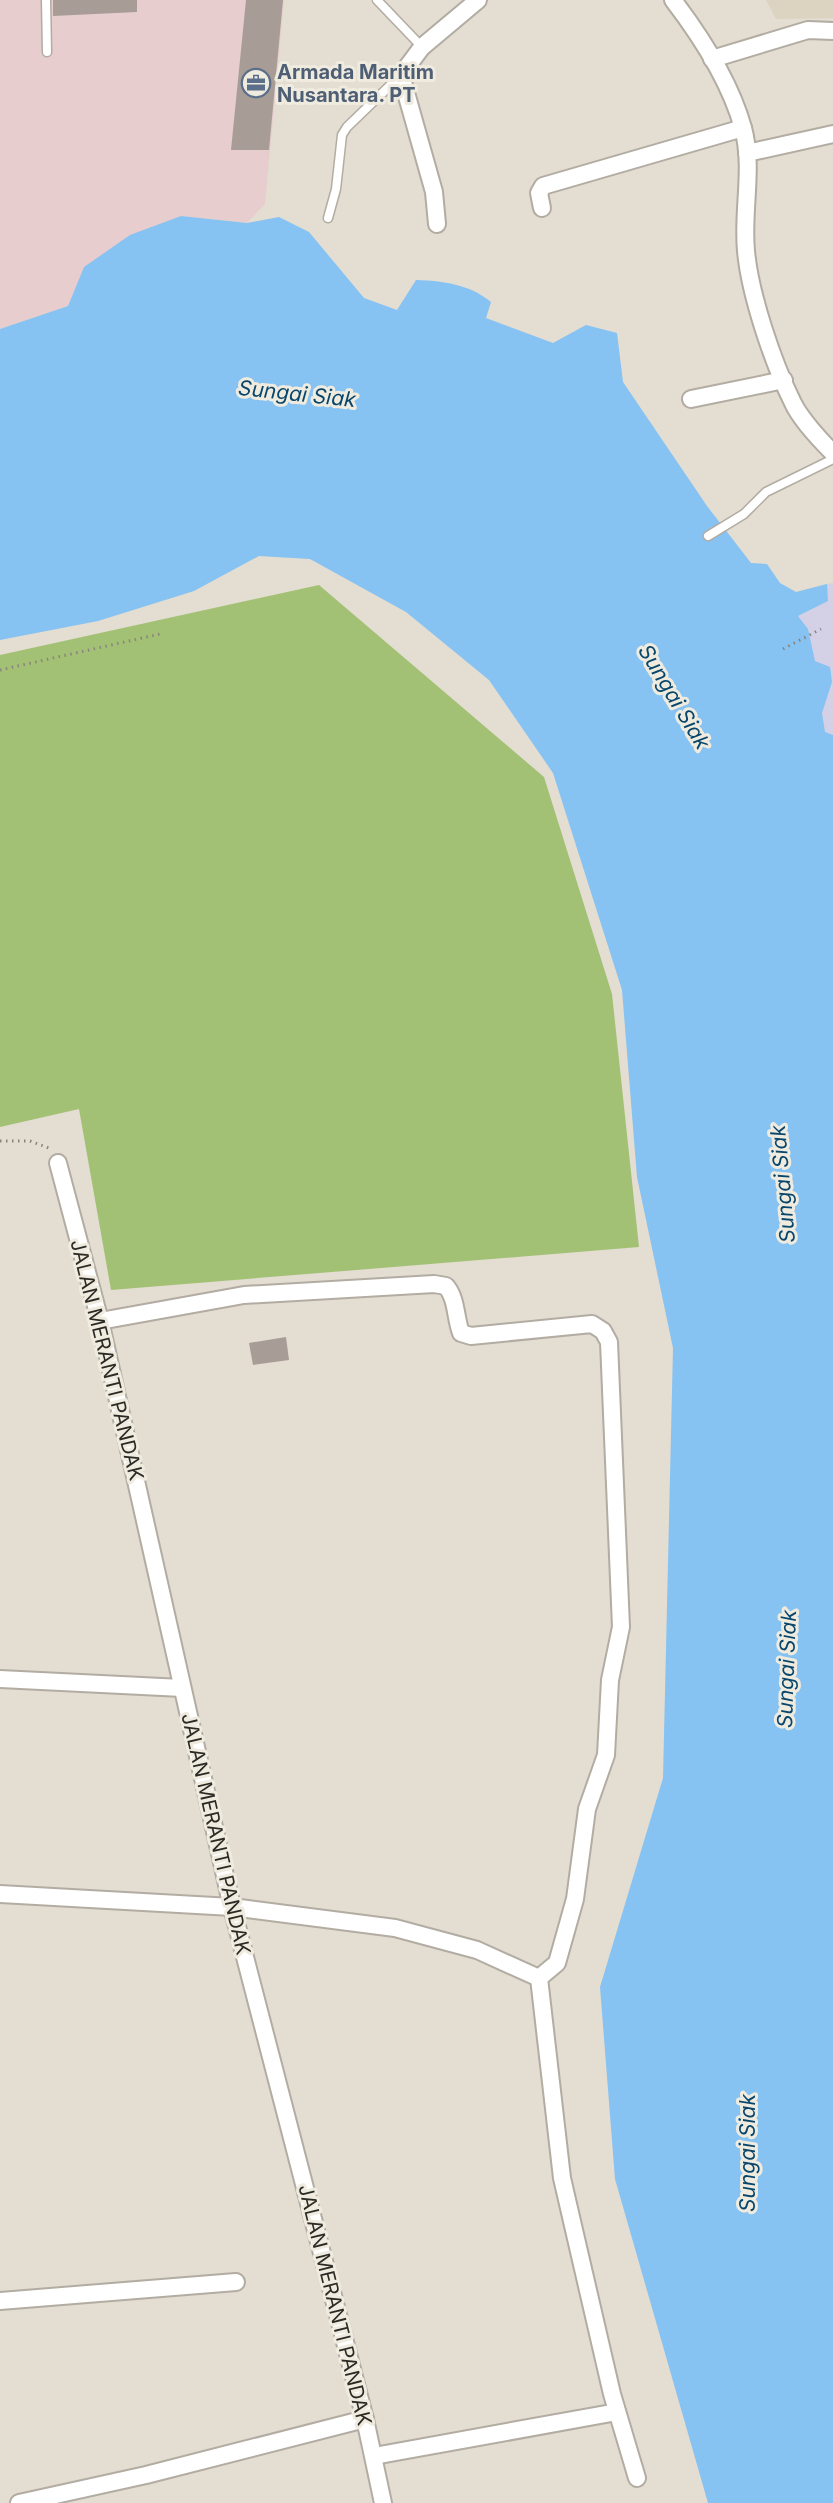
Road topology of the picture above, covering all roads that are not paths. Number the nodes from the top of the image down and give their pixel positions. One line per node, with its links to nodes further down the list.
1 (46, 0): 7 (lane)
2 (377, 0): 6 (lane)
3 (478, 0): 6 (street)
4 (674, 0): 8 (street)
5 (833, 31): 8 (street)
6 (422, 47): 9 (street)
7 (47, 52)
8 (712, 59): 10 (street)
9 (401, 75): 14 (lane); 15 (street)
10 (742, 128): 12 (street); 13 (street)
11 (833, 134): 12 (street)
12 (747, 153): 16 (street)
13 (542, 208)
14 (328, 218)
15 (437, 224)
16 (784, 380): 17 (street); 18 (street)
17 (691, 399)
18 (833, 453)
19 (833, 459): 20 (lane)
20 (708, 536)
21 (58, 1163): 22 (street, JALAN MERANTI PANDAK)
22 (100, 1321): 24 (street, JALAN MERANTI PANDAK); 27 (street)
23 (0, 1679): 24 (street)
24 (182, 1688): 26 (street, JALAN MERANTI PANDAK)
25 (0, 1894): 26 (street)
26 (232, 1907): 27 (street); 31 (street, JALAN MERANTI PANDAK)
27 (539, 1978): 30 (street)
28 (236, 2282): 29 (street)
29 (0, 2301)
30 (617, 2412): 32 (street); 33 (street)
31 (364, 2419): 32 (street, JALAN MERANTI PANDAK); 34 (street)
32 (374, 2456): 35 (street, JALAN MERANTI PANDAK)
33 (637, 2478)
34 (19, 2503)
35 (383, 2503)

